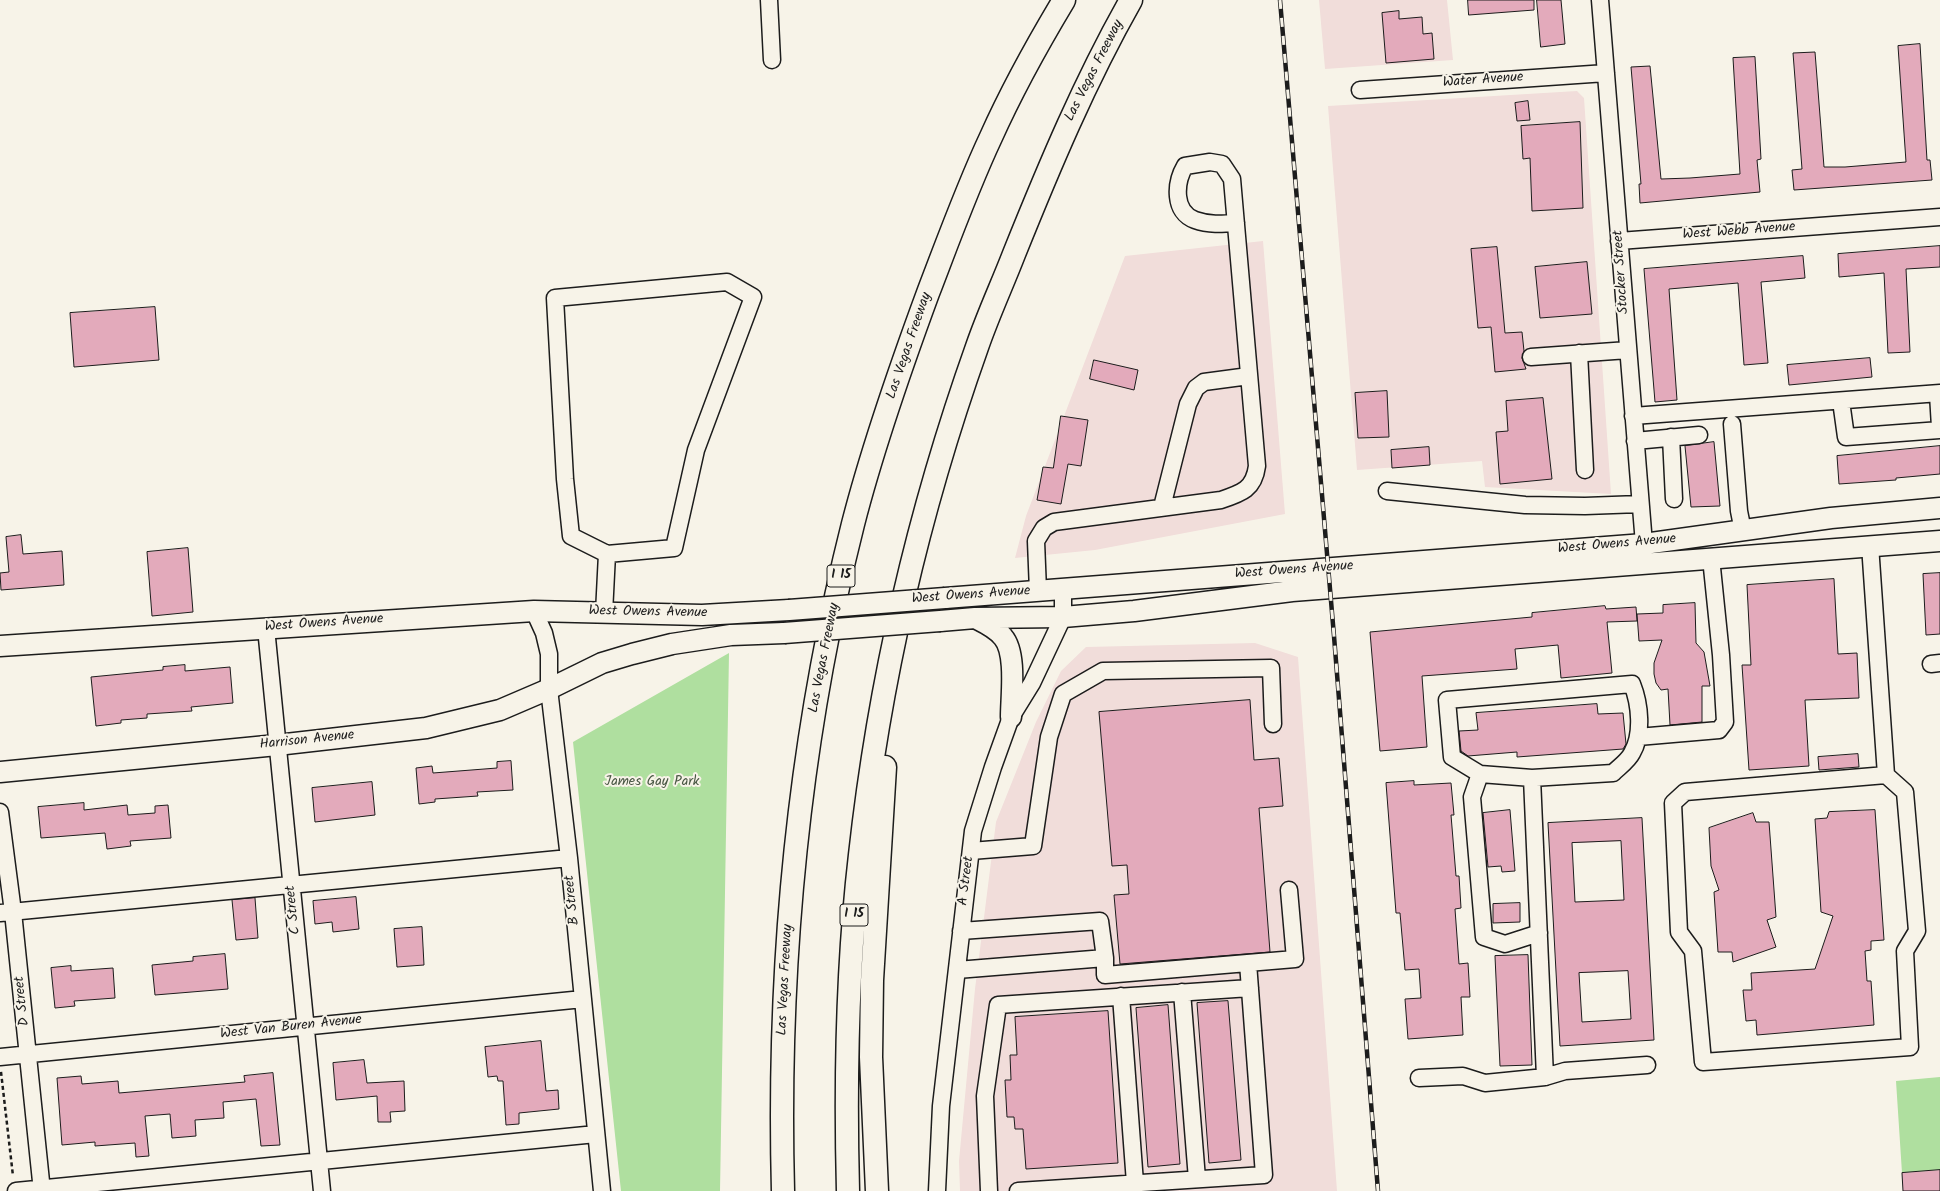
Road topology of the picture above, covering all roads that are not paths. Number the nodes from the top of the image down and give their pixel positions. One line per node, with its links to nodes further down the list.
1 (769, 0): 5 (street)
2 (1064, 0): 85 (highway, Las Vegas Freeway / I 15)
3 (1131, 0): 44 (highway, Las Vegas Freeway / I 15)
4 (1600, 0): 6 (street, Stocker Street)
5 (772, 60)
6 (1606, 73): 7 (street, Water Avenue); 10 (street, Stocker Street)
7 (1360, 90)
8 (1940, 217): 10 (street, West Webb Avenue)
9 (1236, 223): 9 (street); 14 (street)
10 (1619, 241): 11 (street, Stocker Street)
11 (1628, 350): 12 (street); 17 (street, Stocker Street)
12 (1579, 353): 13 (street); 23 (street)
13 (1532, 357)
14 (1249, 376): 27 (street); 27 (street)
15 (1939, 393): 16 (street); 19 (street)
16 (1841, 401): 17 (street); 19 (street)
17 (1633, 416): 22 (street, Stocker Street)
18 (1732, 424): 30 (street)
19 (1940, 429)
20 (1699, 435): 21 (street)
21 (1671, 437): 22 (street); 25 (street)
22 (1635, 440): 26 (street, Stocker Street)
23 (1585, 470)
24 (1387, 491): 26 (street)
25 (1674, 499)
26 (1640, 504): 32 (street, Stocker Street)
27 (1162, 507): 38 (street)
28 (1940, 508): 29 (main road, West Owens Avenue)
29 (1831, 518): 30 (main road, West Owens Avenue); 34 (main road)
30 (1743, 531): 32 (main road, West Owens Avenue)
31 (1940, 541): 33 (main road, West Owens Avenue)
32 (1644, 544): 37 (main road, West Owens Avenue)
33 (1870, 545): 34 (main road, West Owens Avenue); 54 (street)
34 (1833, 548): 36 (main road, West Owens Avenue)
35 (607, 554): 35 (street); 40 (street)
36 (1711, 558): 41 (main road, West Owens Avenue); 50 (street)
37 (1063, 589): 38 (main road, West Owens Avenue); 41 (street, A Street)
38 (1038, 591): 40 (main road, West Owens Avenue, bridge)
39 (534, 611): 40 (main road, West Owens Avenue); 43 (main road, West Owens Avenue); 47 (street, B Street)
40 (604, 613)
41 (1063, 617): 42 (main road, West Owens Avenue); 48 (street, A Street)
42 (974, 618): 46 (main road, West Owens Avenue, bridge); 48 (main road)
43 (266, 628): 45 (main road, West Owens Avenue); 51 (street, C Street)
44 (895, 641): 86 (highway, Las Vegas Freeway / I 15); 87 (highway)
45 (0, 646)
46 (602, 663): 47 (main road, Harrison Avenue)
47 (549, 690): 51 (main road, Harrison Avenue); 58 (street, B Street)
48 (1011, 717): 57 (street, A Street)
49 (1273, 724): 57 (street)
50 (1638, 737): 53 (street); 55 (street)
51 (277, 745): 52 (main road, Harrison Avenue); 59 (street, C Street)
52 (0, 772)
53 (1480, 774): 55 (street); 63 (street)
54 (1886, 775): 54 (street)
55 (1532, 778): 63 (street)
56 (0, 812): 61 (street, D Street)
57 (971, 851): 62 (street, A Street)
58 (569, 858): 59 (street); 70 (street, B Street)
59 (291, 885): 61 (street); 71 (street, C Street)
60 (1289, 890): 65 (street)
61 (7, 913): 72 (street, D Street)
62 (961, 931): 64 (street); 66 (street, A Street)
63 (1539, 933): 75 (street)
64 (1105, 958): 65 (street); 66 (street)
65 (1248, 963): 67 (street)
66 (957, 970): 88 (street, A Street)
67 (1250, 988): 68 (street); 79 (street)
68 (1182, 992): 69 (street); 79 (street)
69 (1121, 996): 80 (street); 89 (street)
70 (583, 999): 71 (street, West Van Buren Avenue); 77 (street, B Street)
71 (305, 1027): 72 (street, West Van Buren Avenue); 78 (street, C Street)
72 (29, 1054): 73 (street, West Van Buren Avenue); 82 (street, D Street)
73 (0, 1057)
74 (1647, 1065): 75 (street)
75 (1545, 1077): 76 (street)
76 (1419, 1078)
77 (596, 1134): 78 (street); 84 (street, B Street)
78 (319, 1161): 82 (street); 83 (street, C Street)
79 (1197, 1179): 80 (street)
80 (1135, 1183): 90 (street)
81 (15, 1187): 82 (street)
82 (42, 1190)
83 (322, 1191)
84 (602, 1191)
85 (783, 1191)
86 (848, 1191)
87 (877, 1191)
88 (938, 1191)
89 (989, 1191)
90 (1018, 1191)

